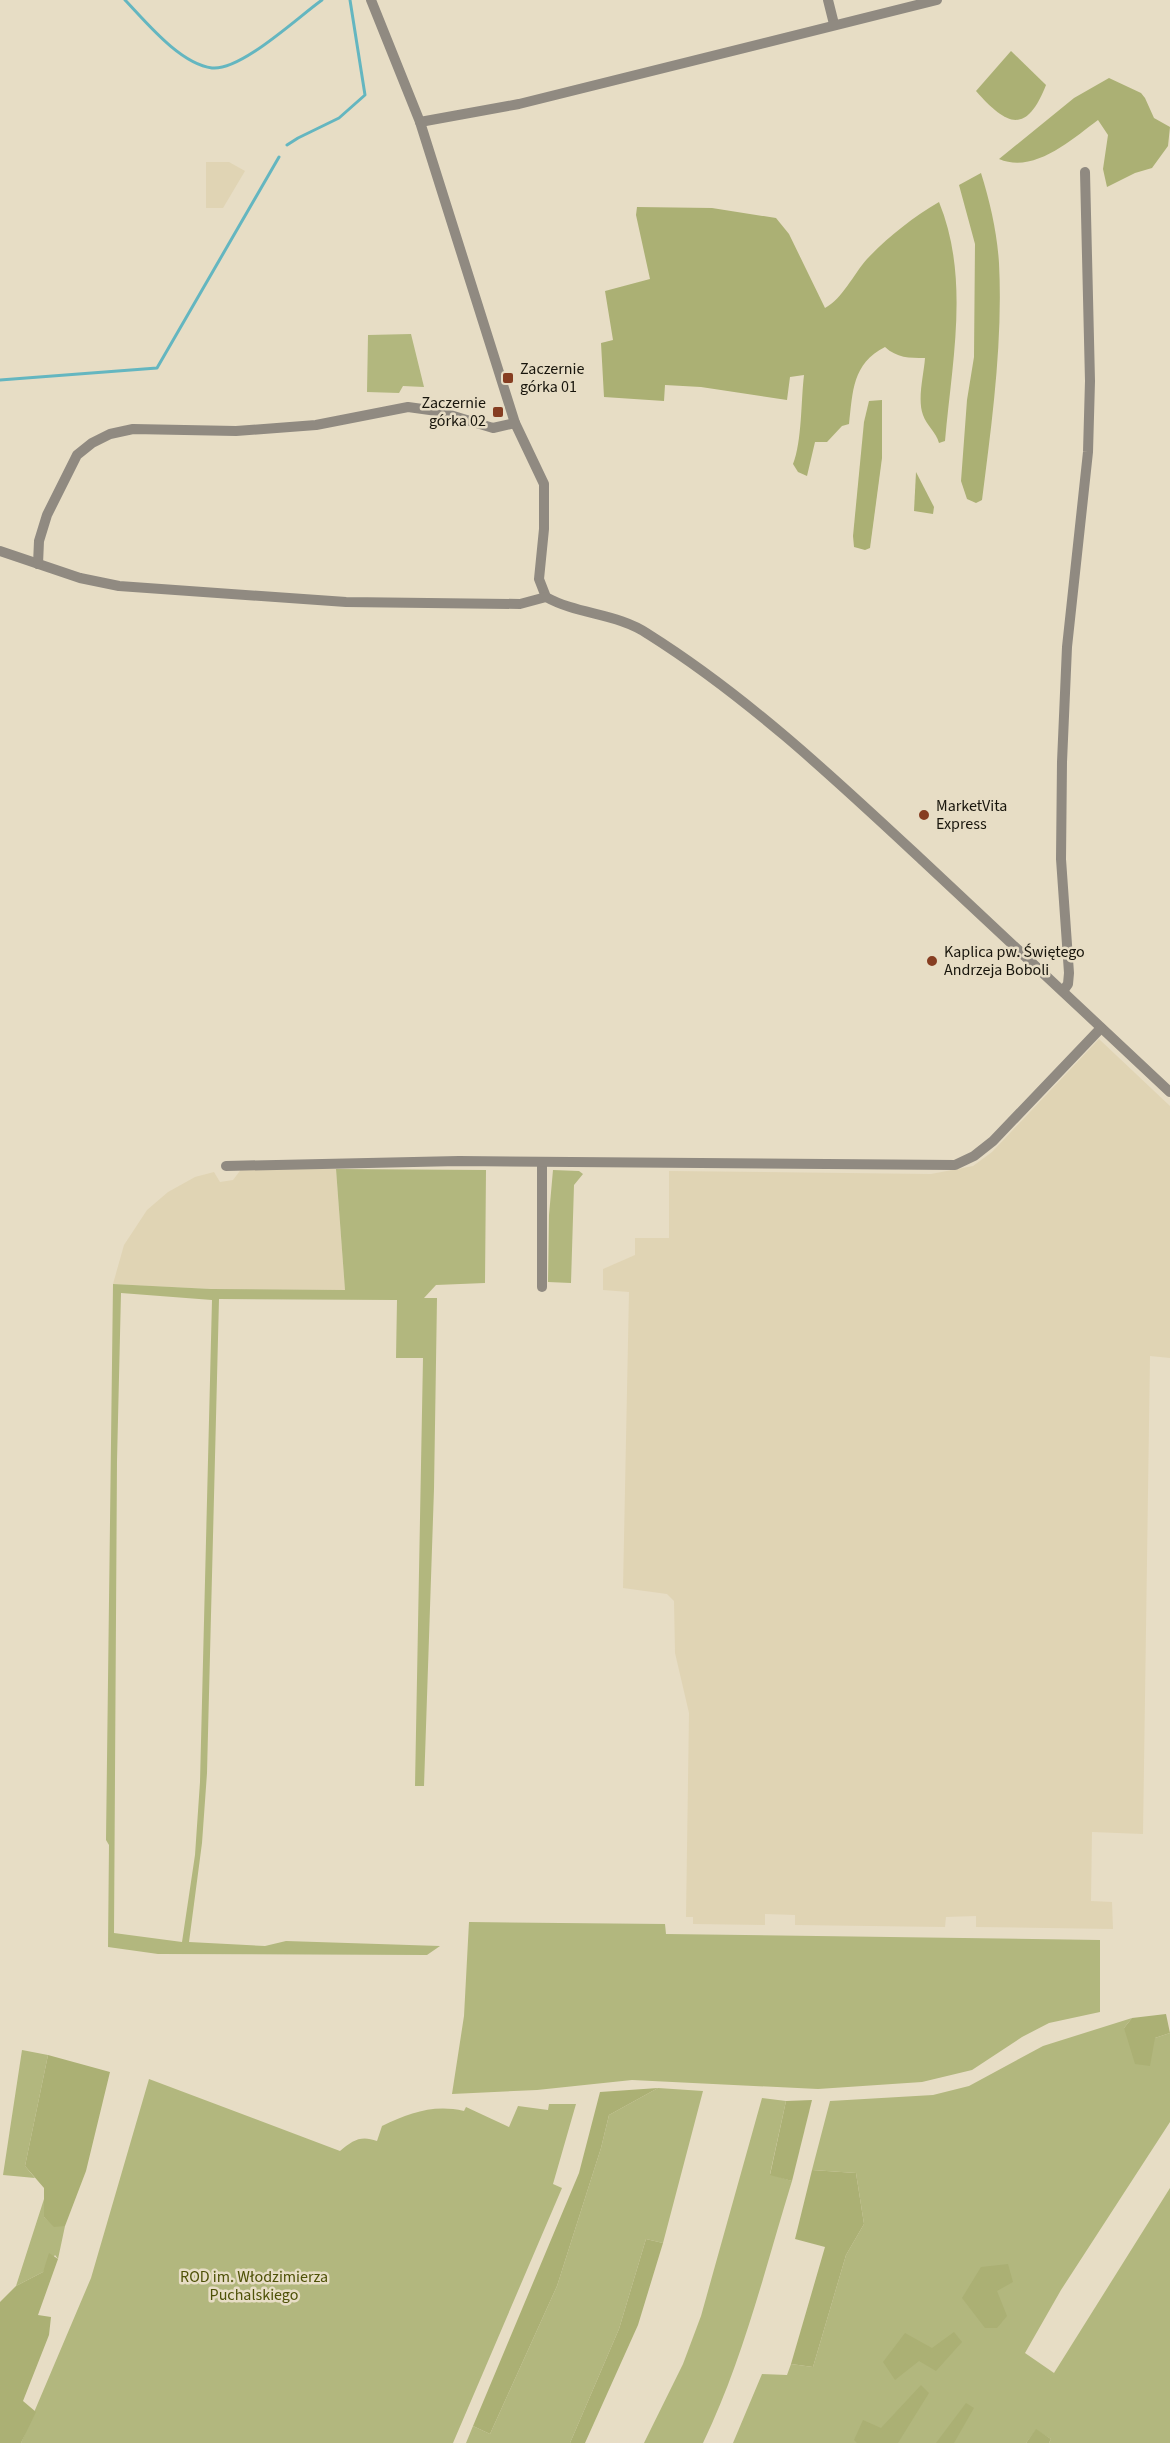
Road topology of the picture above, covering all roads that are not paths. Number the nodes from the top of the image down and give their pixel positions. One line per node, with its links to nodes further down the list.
1 (371, 0): 5 (street)
2 (828, 0): 4 (street)
3 (938, 0): 4 (street)
4 (834, 24): 5 (street)
5 (420, 122): 7 (street)
6 (1085, 172): 11 (street)
7 (515, 423): 9 (street); 10 (street)
8 (0, 551): 9 (street)
9 (38, 564): 10 (street)
10 (546, 597): 11 (street)
11 (1062, 992): 12 (street)
12 (1101, 1028): 13 (street); 14 (street)
13 (1170, 1092)
14 (542, 1162): 15 (street); 16 (street)
15 (226, 1166)
16 (542, 1287)

